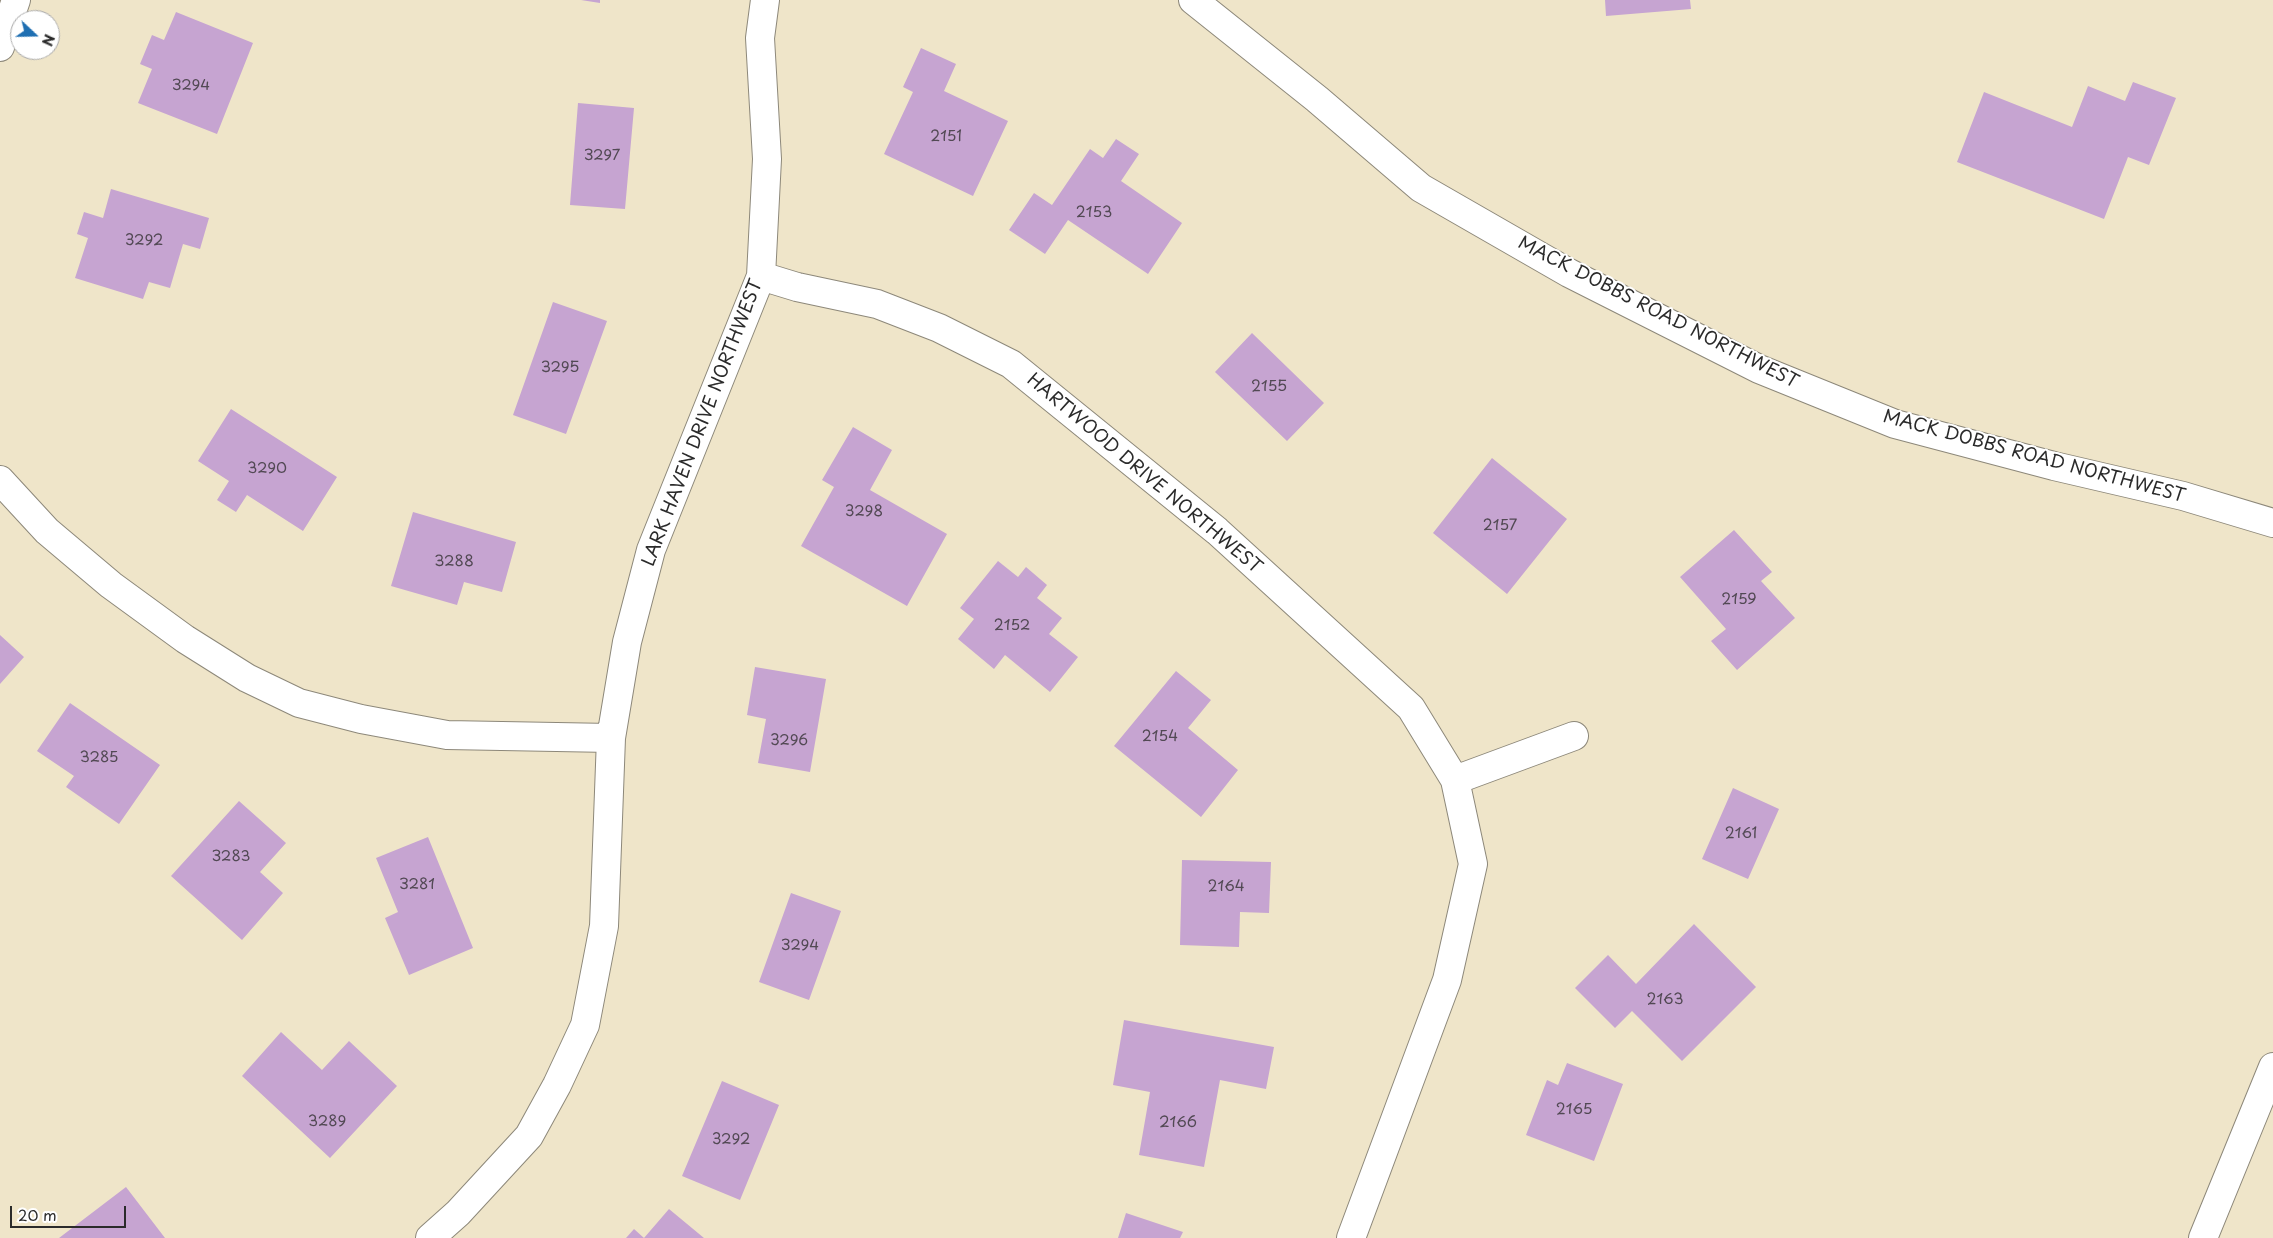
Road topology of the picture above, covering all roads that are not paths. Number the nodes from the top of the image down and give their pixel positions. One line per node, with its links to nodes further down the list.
1 (16, 0): 4 (street)
2 (765, 0): 5 (street, LARK HAVEN DRIVE NORTHWEST)
3 (1193, 0): 7 (street, MACK DOBBS ROAD NORTHWEST)
4 (0, 47)
5 (761, 276): 9 (street, LARK HAVEN DRIVE NORTHWEST); 10 (street, HARTWOOD DRIVE NORTHWEST)
6 (0, 480): 9 (street)
7 (2273, 523)
8 (1574, 736): 10 (street)
9 (611, 738): 12 (street, LARK HAVEN DRIVE NORTHWEST)
10 (1455, 780): 13 (street, HARTWOOD DRIVE NORTHWEST)
11 (2273, 1067): 14 (street)
12 (430, 1238)
13 (1351, 1238)
14 (2203, 1238)

